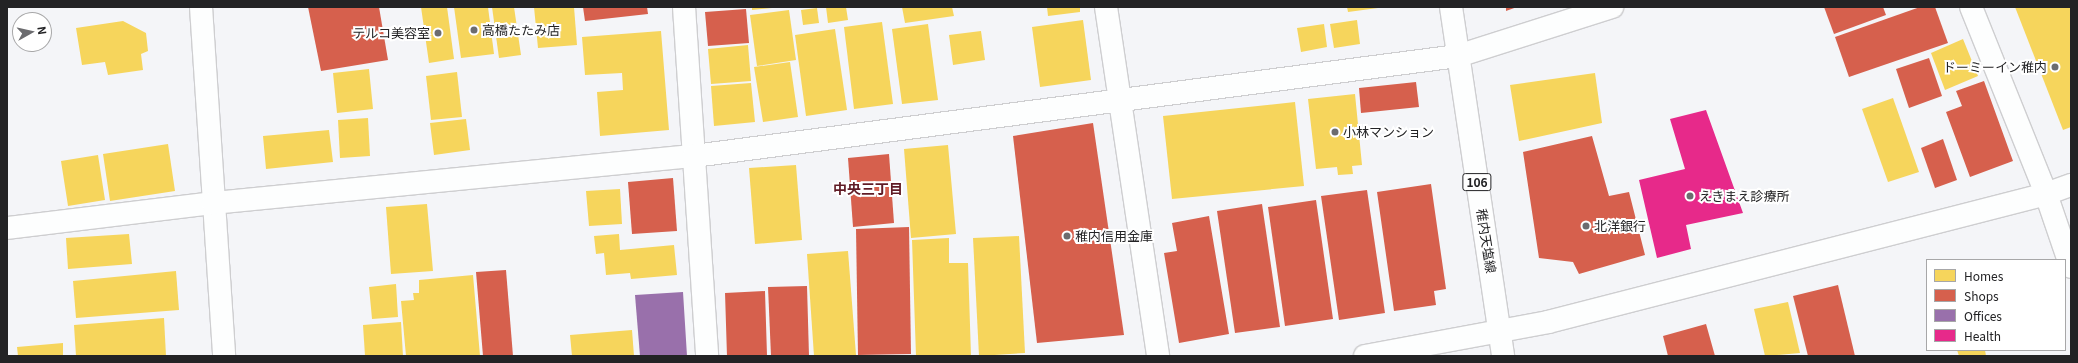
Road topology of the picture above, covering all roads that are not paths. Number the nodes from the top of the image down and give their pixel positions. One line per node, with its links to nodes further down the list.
1 (201, 7): 12 (street)
2 (684, 7): 9 (street)
3 (1106, 7): 8 (street)
4 (1451, 7): 7 (street, 稚内天塩線 / 106)
5 (1612, 7): 7 (street)
6 (1971, 7): 11 (street)
7 (1458, 56): 8 (street); 15 (street, 稚内天塩線 / 106)
8 (1119, 99): 9 (street); 18 (street)
9 (694, 156): 12 (street); 17 (street)
10 (2071, 185): 11 (street)
11 (2046, 194): 14 (street); 15 (street)
12 (213, 203): 13 (street); 16 (street)
13 (7, 228)
14 (2071, 267)
15 (1500, 332): 19 (street); 20 (street, 稚内天塩線 / 106)
16 (224, 356)
17 (707, 356)
18 (1158, 356)
19 (1365, 356)
20 (1503, 356)

